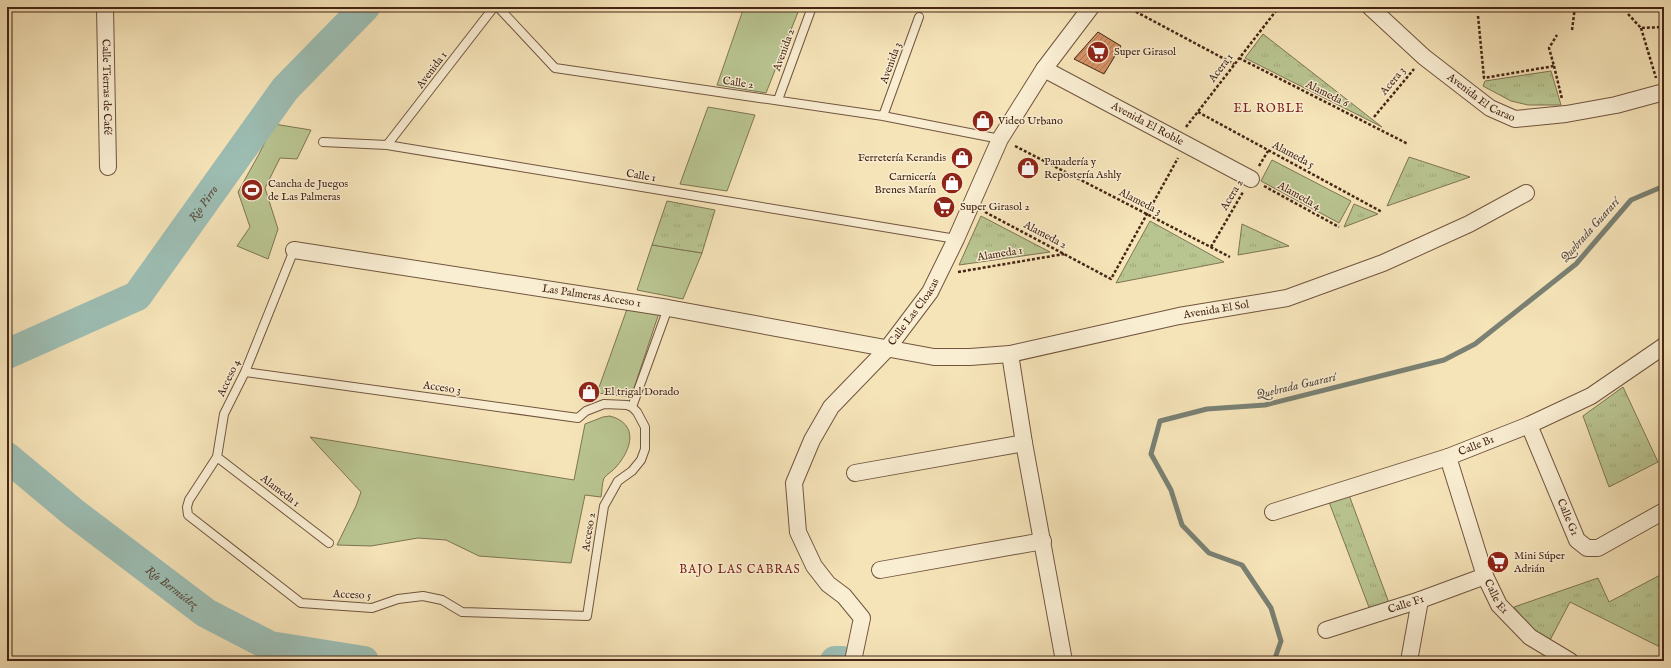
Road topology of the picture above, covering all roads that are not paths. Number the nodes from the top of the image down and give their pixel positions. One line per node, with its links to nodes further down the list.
1 (105, 7): 15 (street, Calle Tierras de Café)
2 (494, 7): 14 (lane, Avenida 1)
3 (498, 7): 10 (lane, Calle 2)
4 (812, 7): 10 (lane, Avenida 2)
5 (1091, 7): 8 (street, Calle Las Cloacas)
6 (1370, 7): 9 (street, Avenida El Carao)
7 (919, 17): 11 (lane, Avenida 3)
8 (1044, 70): 12 (street, Calle Las Cloacas); 16 (street, Avenida El Roble)
9 (1662, 92)
10 (778, 100): 11 (lane, Calle 2)
11 (883, 116): 12 (lane, Calle 2)
12 (1000, 139): 18 (street, Calle Las Cloacas)
13 (322, 142): 14 (lane, Calle 1)
14 (387, 146): 18 (lane, Calle 1)
15 (108, 167)
16 (1251, 179)
17 (1526, 193): 23 (street, Avenida El Sol)
18 (956, 239): 21 (street, Calle Las Cloacas)
19 (294, 250): 20 (street, Las Palmeras Acceso 1); 24 (lane, Acceso 4)
20 (668, 308): 21 (street, Las Palmeras Acceso 1); 25 (lane)
21 (887, 349): 23 (street, Avenida El Sol); 41 (street, Calle Las Cloacas)
22 (1662, 352): 26 (street, Calle B1)
23 (1010, 354): 27 (street)
24 (245, 372): 25 (lane, Acceso 3); 28 (lane, Acceso 4)
25 (632, 407): 39 (lane, Acceso 2)
26 (1529, 425): 29 (street, Calle B1); 31 (street, Calle G1)
27 (1024, 443): 30 (street); 34 (street)
28 (217, 457): 33 (lane, Acceso 4); 35 (lane, Alameda 1)
29 (1448, 457): 32 (street, Calle B1); 37 (street, Calle E1)
30 (855, 473)
31 (1664, 511)
32 (1273, 512)
33 (188, 515): 39 (lane, Acceso 5)
34 (1043, 541): 36 (street); 42 (street)
35 (329, 543)
36 (880, 570)
37 (1485, 576): 38 (street, Calle F1); 44 (street, Calle E1)
38 (1420, 600): 40 (street, Calle F1); 43 (street)
39 (587, 616)
40 (1326, 630)
41 (853, 661)
42 (1064, 661)
43 (1409, 661)
44 (1570, 661)

